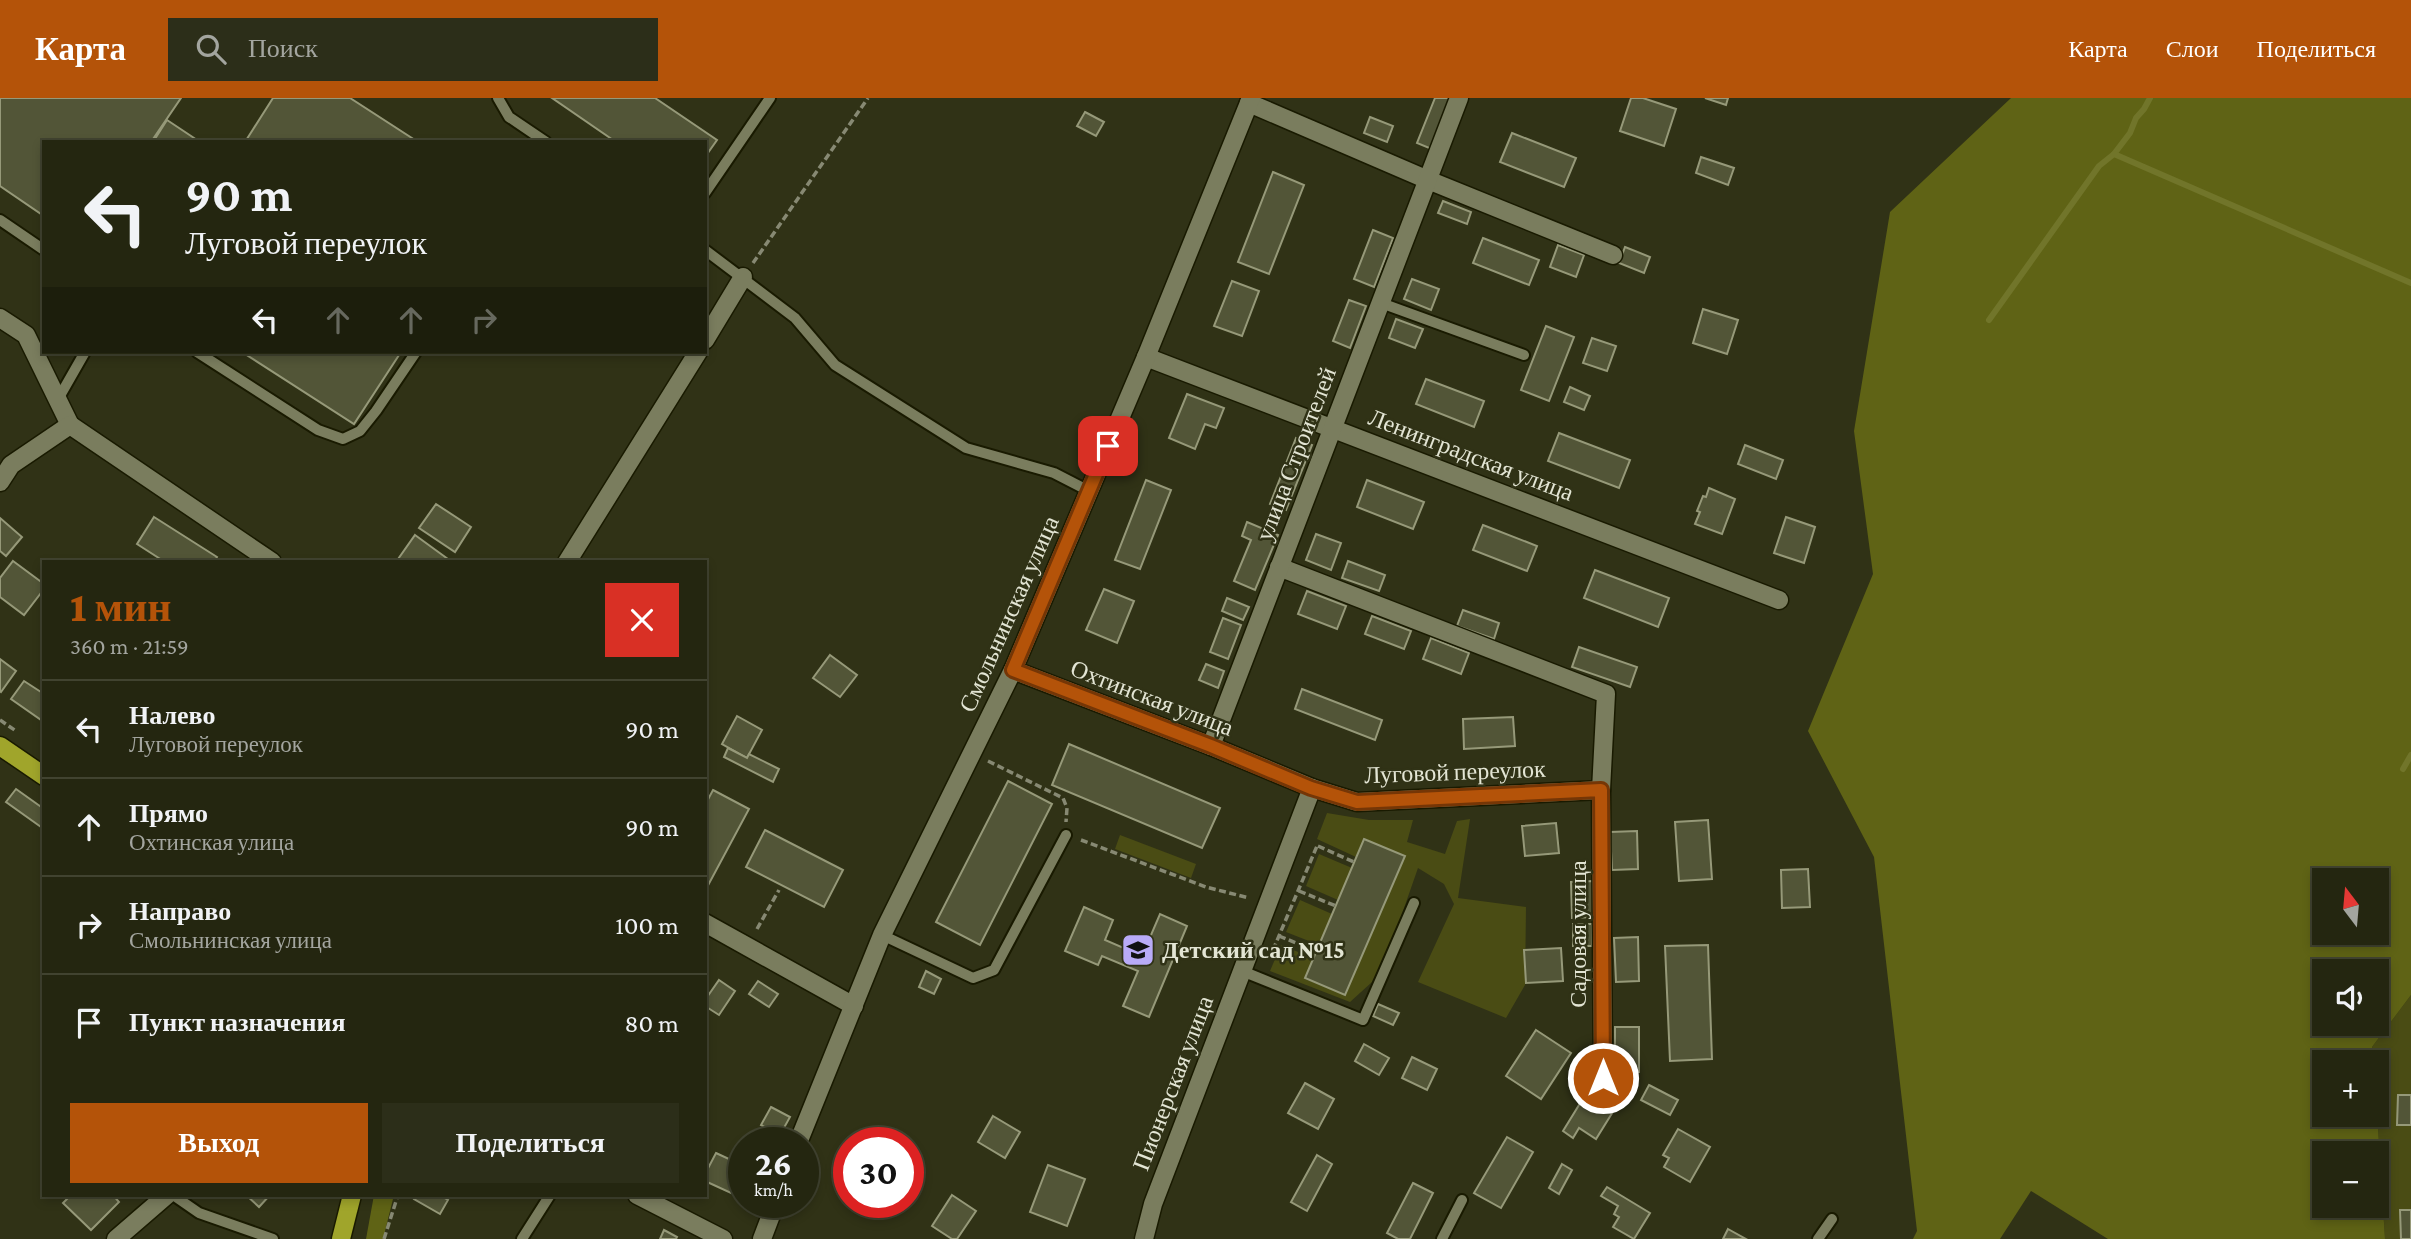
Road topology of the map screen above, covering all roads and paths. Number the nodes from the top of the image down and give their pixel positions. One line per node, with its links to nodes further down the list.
1 (498, 98): 6 (lane)
2 (770, 98): 8 (lane)
3 (867, 98): 13 (path)
4 (1460, 98): 7 (street, улица Строителей)
5 (1250, 101): 7 (street); 22 (street, Смольнинская улица)
6 (543, 140)
7 (1428, 180): 12 (street); 14 (street, улица Строителей)
8 (707, 190)
9 (0, 220): 10 (lane)
10 (42, 249)
11 (707, 251): 13 (lane)
12 (1613, 255)
13 (743, 277): 16 (street); 27 (lane)
14 (1381, 303): 21 (lane); 25 (street, улица Строителей)
15 (0, 318): 23 (street)
16 (707, 337)
17 (84, 354): 23 (lane)
18 (200, 354): 19 (lane)
19 (415, 354)
20 (697, 354): 29 (street)
21 (1524, 355)
22 (1146, 356): 25 (street, Ленинградская улица); 27 (street, Смольнинская улица)
23 (57, 401): 24 (street)
24 (70, 425): 26 (street); 28 (street)
25 (1332, 430): 30 (street, улица Строителей); 31 (street, Ленинградская улица)
26 (0, 482)
27 (1089, 491): 32 (street, Смольнинская улица)
28 (269, 560)
29 (568, 560)
30 (1279, 567): 34 (street, улица Строителей); 38 (street, Садовая улица)
31 (1779, 600)
32 (1013, 670): 34 (street, Охтинская улица); 35 (street, Смольнинская улица)
33 (0, 746): 36 (main road)
34 (1211, 746): 37 (street, Охтинская улица)
35 (973, 754): 39 (path); 49 (street, Смольнинская улица)
36 (42, 775)
37 (1311, 788): 38 (street, Луговой переулок); 41 (street, Пионерская улица)
38 (1601, 790): 56 (street, Садовая улица)
39 (1066, 835): 45 (path); 49 (lane)
40 (1354, 862): 43 (path)
41 (1276, 881): 43 (path); 45 (street, Пионерская улица)
42 (779, 890): 51 (path)
43 (1298, 890): 46 (path); 50 (path)
44 (1414, 903): 54 (lane)
45 (1268, 904): 48 (street, Пионерская улица)
46 (1336, 906)
47 (707, 924): 51 (street)
48 (1259, 927): 50 (path); 53 (street, Пионерская улица)
49 (882, 935): 55 (street, Смольнинская улица)
50 (1279, 936): 52 (path); 54 (path)
51 (747, 946): 55 (street)
52 (1316, 951)
53 (1242, 971): 54 (lane); 74 (street, Пионерская улица)
54 (1261, 979)
55 (854, 1006): 57 (street, Смольнинская улица)
56 (1603, 1078)
57 (805, 1127)
58 (165, 1197): 67 (street)
59 (176, 1197): 68 (lane)
60 (352, 1197): 69 (main road)
61 (397, 1197): 70 (path)
62 (549, 1197): 71 (lane)
63 (641, 1197): 72 (street)
64 (1462, 1200): 75 (lane)
65 (770, 1218): 73 (street)
66 (1832, 1219): 76 (lane)
67 (116, 1239)
68 (273, 1239)
69 (341, 1239)
70 (384, 1239)
71 (522, 1239)
72 (723, 1239)
73 (762, 1239)
74 (1144, 1239)
75 (1442, 1239)
76 (1818, 1239)

